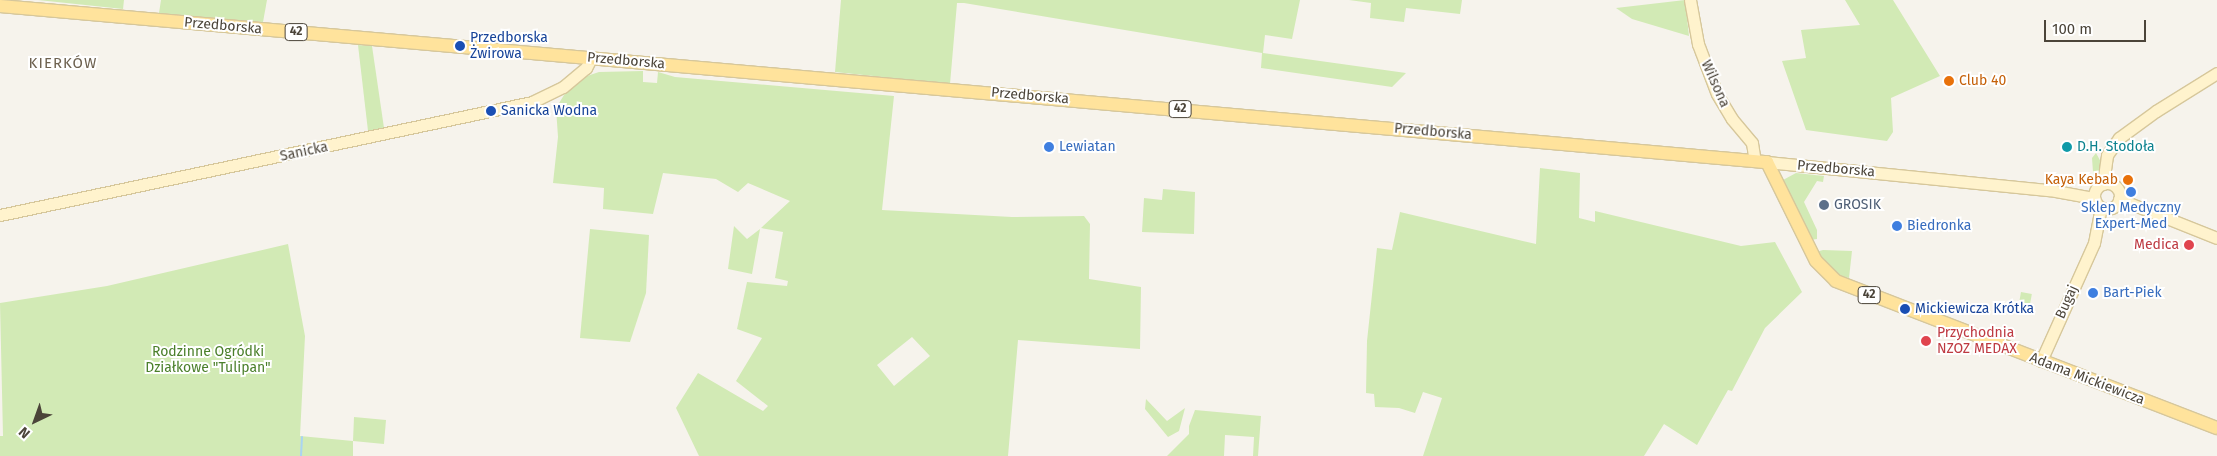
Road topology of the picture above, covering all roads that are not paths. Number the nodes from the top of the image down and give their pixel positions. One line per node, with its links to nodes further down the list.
1 (1690, 0): 5 (street, Wilsona)
2 (0, 6): 3 (main road, Przedborska / 42)
3 (592, 58): 5 (main road, Przedborska / 42); 7 (street, Sanicka)
4 (2217, 73): 6 (street, Bugaj)
5 (1761, 161): 6 (street, Przedborska); 9 (main road, Adama Mickiewicza / 42)
6 (2106, 197): 8 (street, Przedborska); 9 (street, Bugaj)
7 (0, 215)
8 (2217, 238)
9 (2041, 361): 10 (main road, Adama Mickiewicza / 42)
10 (2217, 428)

